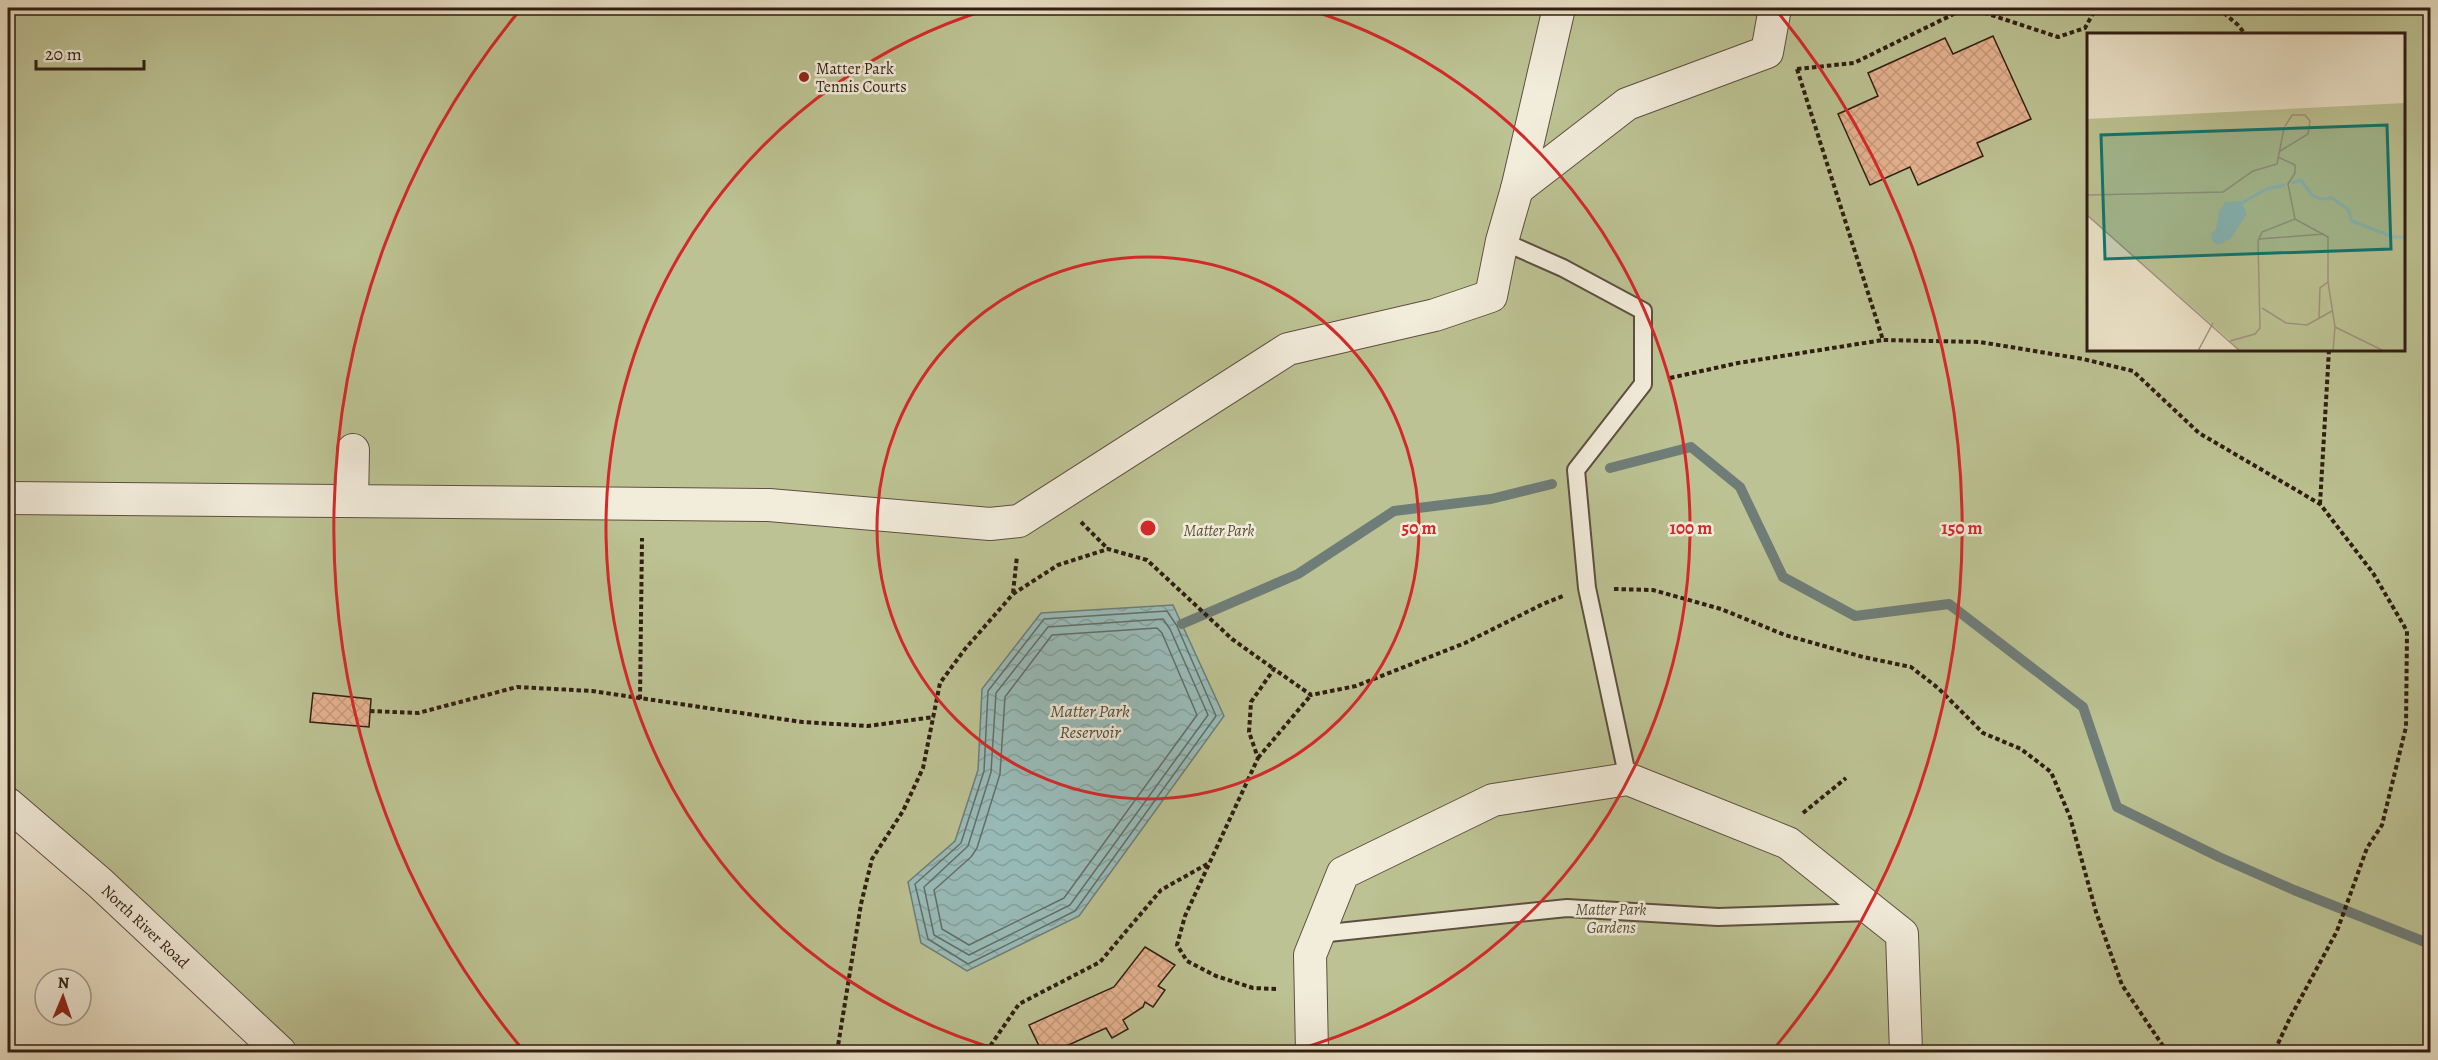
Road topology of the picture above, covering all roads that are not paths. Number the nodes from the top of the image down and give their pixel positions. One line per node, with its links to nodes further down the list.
1 (1559, 8): 3 (street)
2 (1775, 8): 3 (street)
3 (1517, 189): 4 (street)
4 (1502, 241): 7 (street); 8 (lane)
5 (353, 450): 7 (street)
6 (8, 498): 7 (street)
7 (352, 501)
8 (1628, 779): 10 (street); 11 (street)
9 (8, 804): 12 (street, North River Road)
10 (1874, 911): 11 (lane); 14 (street)
11 (1319, 934): 13 (street)
12 (280, 1053)
13 (1312, 1053)
14 (1906, 1053)

